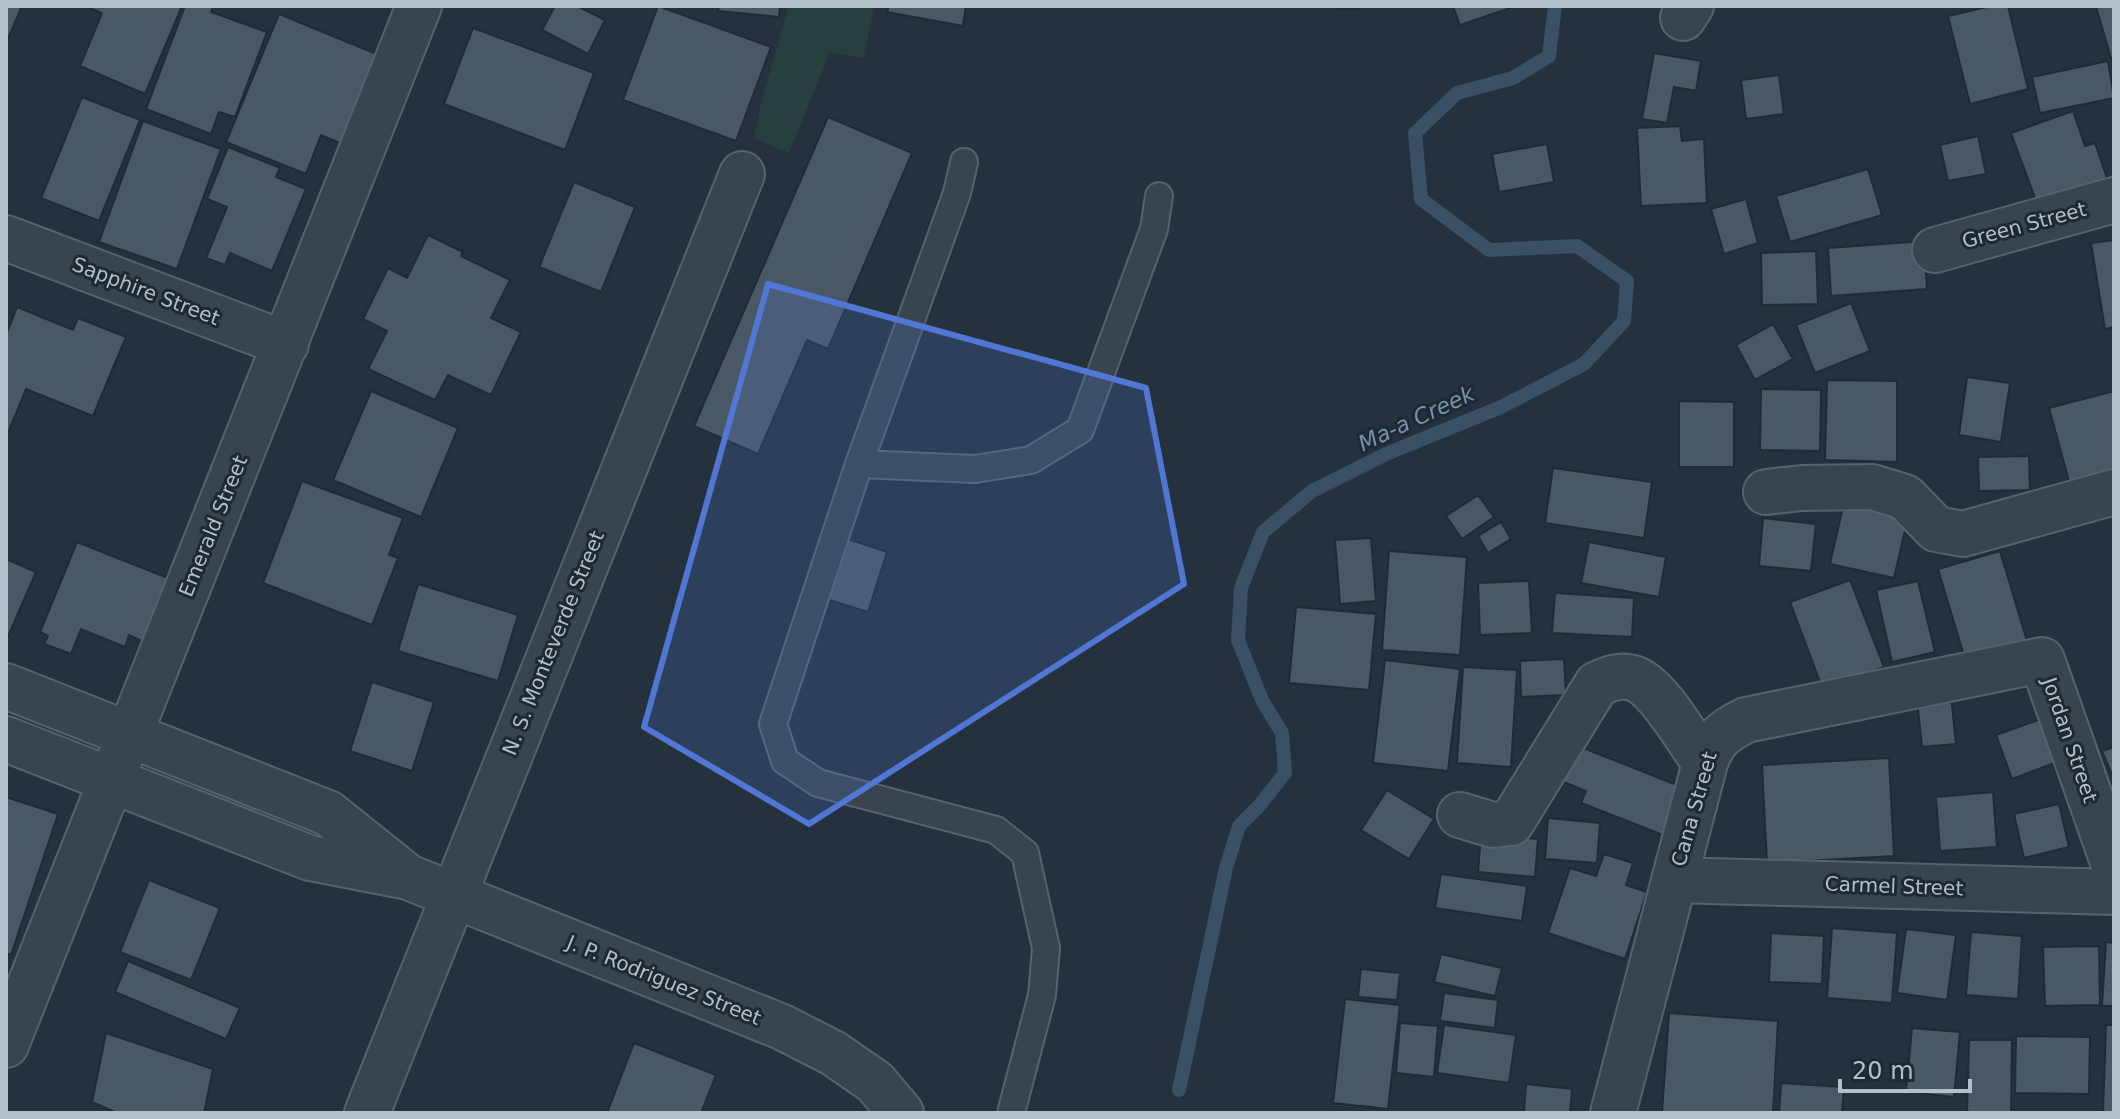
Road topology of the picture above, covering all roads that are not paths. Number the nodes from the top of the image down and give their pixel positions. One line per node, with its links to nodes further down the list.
1 (406, 10): 8 (street, Emerald Street)
2 (964, 162): 9 (lane)
3 (742, 174): 23 (street, N. S. Monteverde Street)
4 (1159, 196): 9 (lane)
5 (2114, 200): 7 (street, Green Street)
6 (6, 238): 8 (street, Sapphire Street)
7 (1935, 250)
8 (286, 344): 14 (street, Emerald Street)
9 (859, 464): 27 (lane)
10 (1766, 492): 11 (street)
11 (2114, 492)
12 (2042, 660): 16 (street, Cana Street); 19 (street, Jordan Street)
13 (6, 686): 14 (street, J. P. Rodriguez Street)
14 (129, 735): 17 (street, Emerald Street); 20 (street, J. P. Rodriguez Street)
15 (6, 739): 17 (street, J. P. Rodriguez Street)
16 (1705, 763): 18 (street); 21 (street, Cana Street)
17 (111, 780): 20 (street, J. P. Rodriguez Street); 24 (street, Emerald Street)
18 (1460, 815)
19 (2114, 865)
20 (408, 877): 23 (street, J. P. Rodriguez Street)
21 (1674, 880): 22 (street, Carmel Street); 28 (street, Cana Street)
22 (2114, 892)
23 (452, 896): 25 (street, N. S. Monteverde Street); 26 (street, J. P. Rodriguez Street)
24 (6, 1045)
25 (367, 1113)
26 (901, 1113)
27 (1011, 1113)
28 (1613, 1113)

